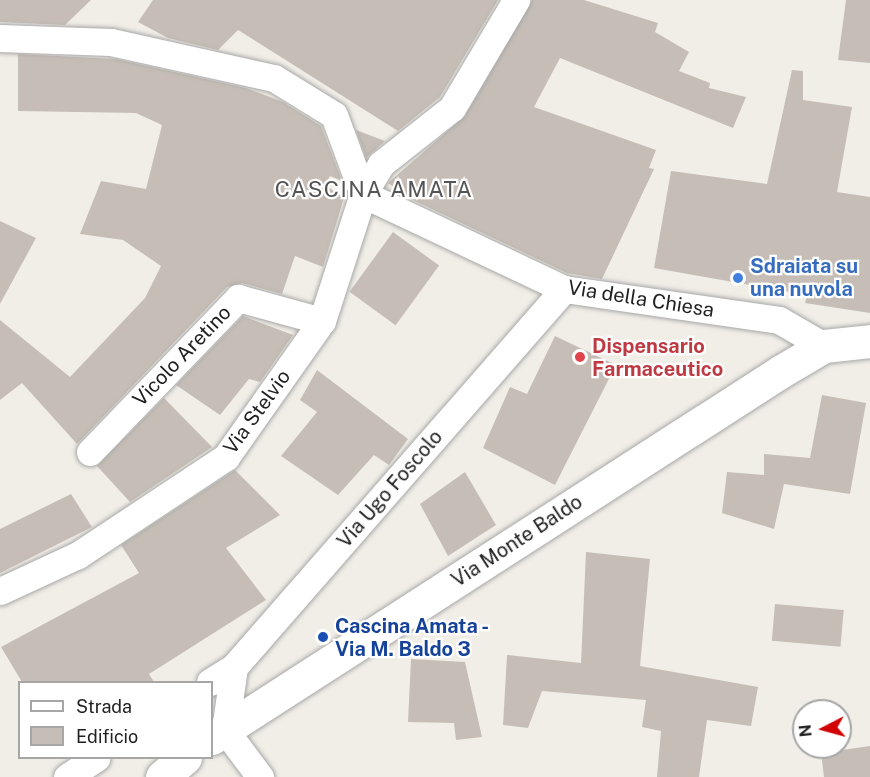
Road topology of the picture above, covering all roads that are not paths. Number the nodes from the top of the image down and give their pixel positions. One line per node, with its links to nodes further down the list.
1 (516, 0): 3 (street, Via Stelvio)
2 (0, 38): 3 (street)
3 (363, 194): 4 (street, Via della Chiesa); 5 (street, Via Stelvio)
4 (564, 289): 7 (street, Via della Chiesa); 10 (street, Via Ugo Foscolo)
5 (322, 321): 8 (street, Vicolo Aretino); 9 (street, Via Stelvio)
6 (870, 341): 7 (street)
7 (824, 346): 12 (street, Via Monte Baldo)
8 (90, 452)
9 (0, 591)
10 (234, 667): 11 (street, Via Ugo Foscolo); 12 (street)
11 (212, 681)
12 (218, 734): 17 (street)
13 (94, 759): 15 (street)
14 (184, 759): 16 (street)
15 (67, 777)
16 (162, 777)
17 (260, 777)

